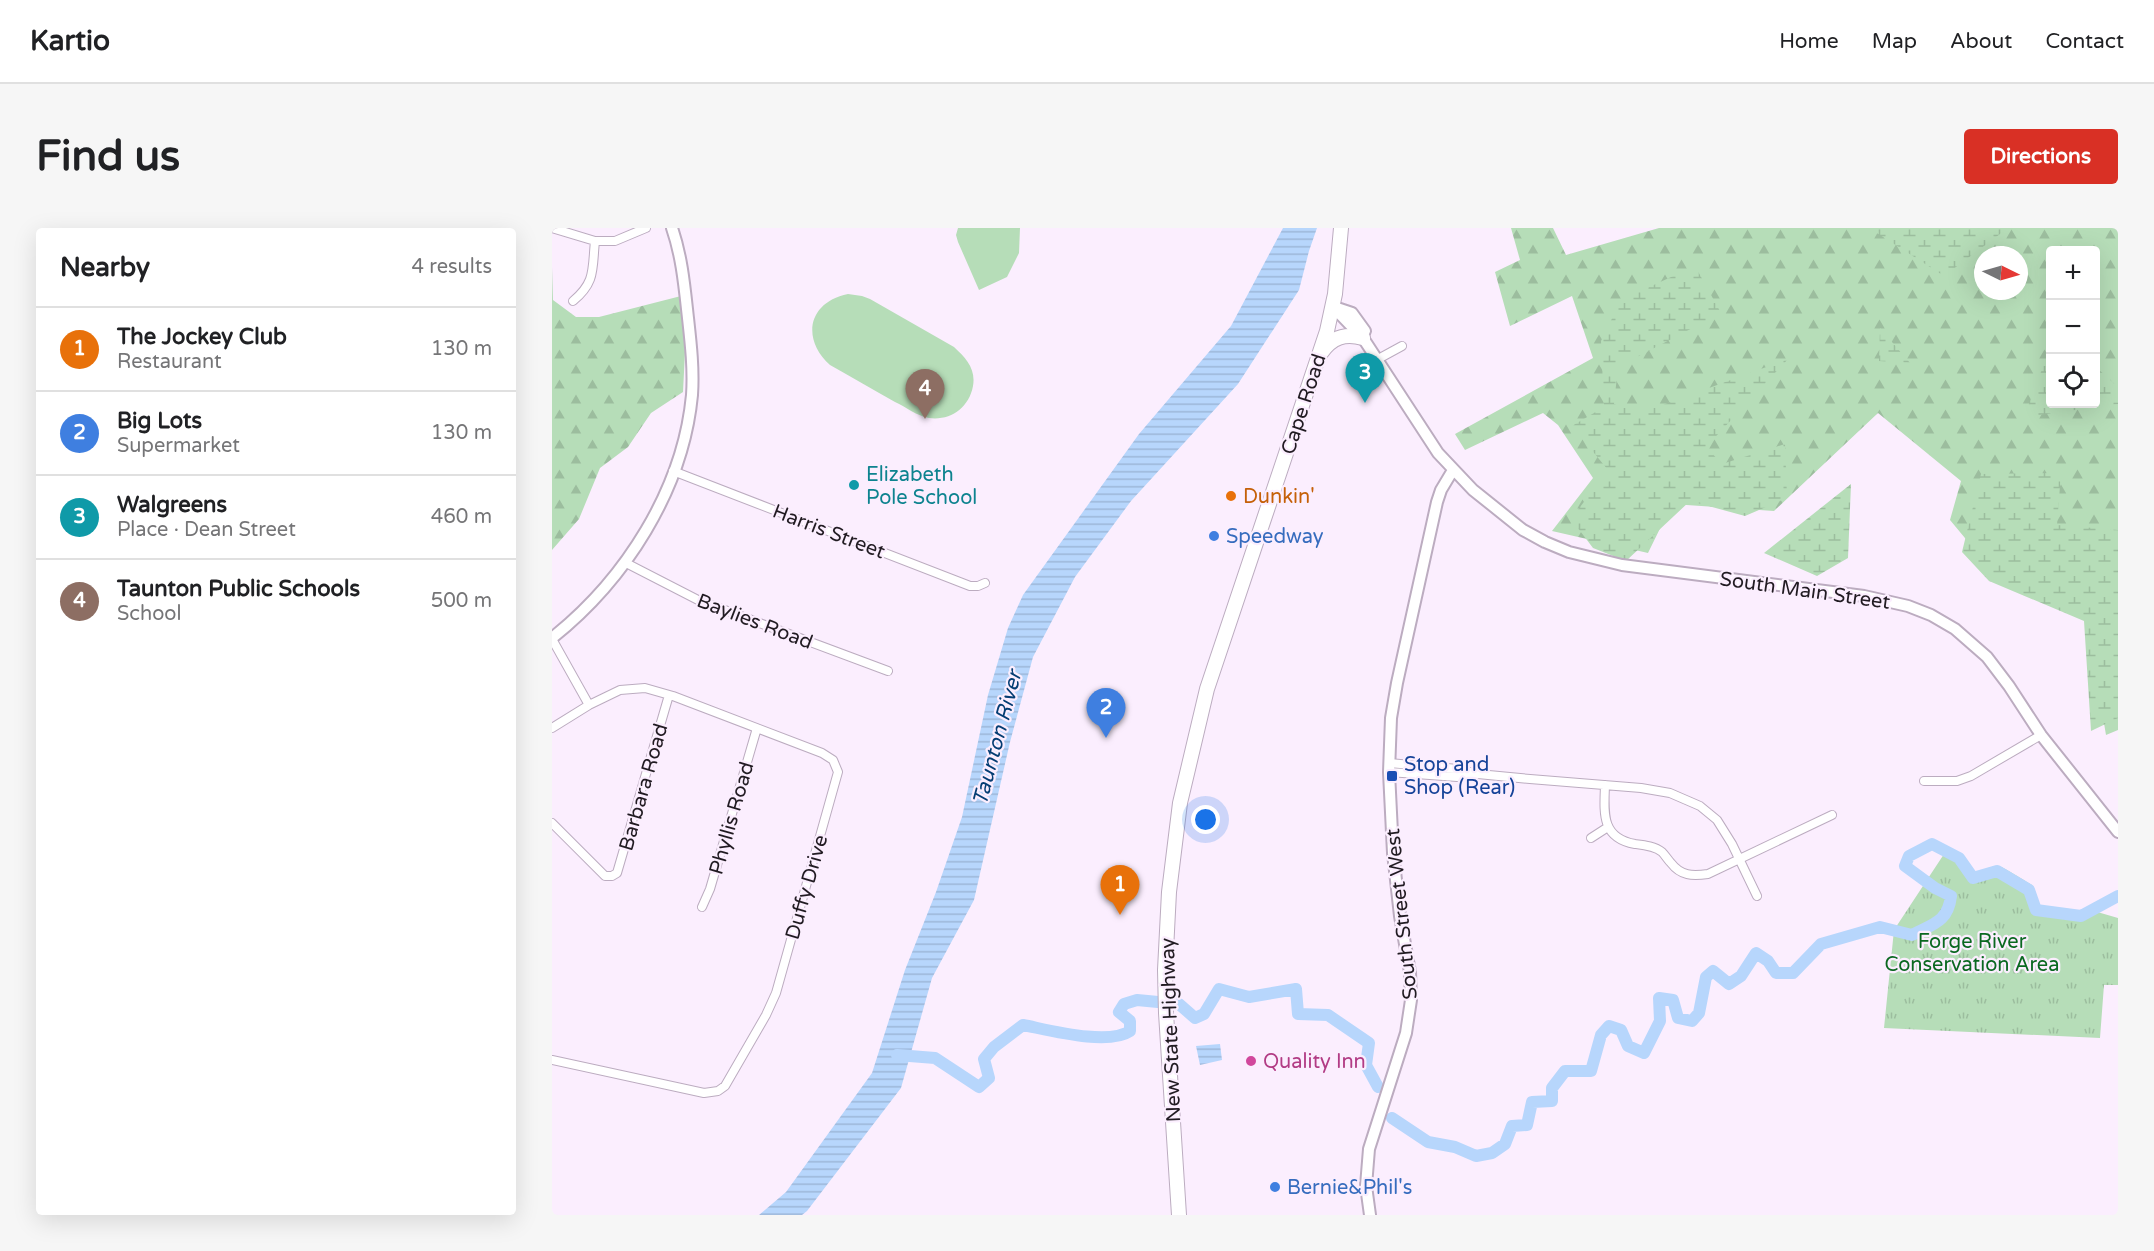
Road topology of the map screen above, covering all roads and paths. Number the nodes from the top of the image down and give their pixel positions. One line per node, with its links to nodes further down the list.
1 (552, 228): 5 (street)
2 (646, 228): 5 (street)
3 (672, 228): 13 (street)
4 (1341, 228): 7 (highway, Cape Road)
5 (595, 241): 6 (street)
6 (573, 301)
7 (1333, 307): 8 (street); 10 (street); 11 (highway, Cape Road)
8 (1363, 338): 11 (highway); 12 (street)
9 (1402, 346): 10 (street)
10 (1380, 358): 12 (street)
11 (1317, 360): 16 (highway, Cape Road)
12 (1392, 385): 14 (street, South Main Street)
13 (673, 471): 15 (street); 17 (street, Harris Street)
14 (1453, 471): 24 (street, South Main Street); 25 (street, South Street West)
15 (626, 563): 18 (street); 19 (street, Baylies Road)
16 (1248, 568): 37 (highway, New State Highway)
17 (986, 583)
18 (552, 638): 21 (street)
19 (888, 671)
20 (669, 695): 21 (street, Duffy Drive); 23 (street, Duffy Drive); 29 (street, Barbara Road)
21 (589, 705): 22 (street, Duffy Drive)
22 (552, 728)
23 (758, 728): 35 (street, Phyllis Road); 36 (street, Duffy Drive)
24 (2041, 735): 26 (street); 31 (street, South Main Street)
25 (1389, 768): 27 (street); 38 (street, South Street West)
26 (1924, 781)
27 (1605, 785): 30 (street); 33 (street)
28 (1832, 815): 33 (street)
29 (552, 823)
30 (1608, 827): 32 (street); 33 (street)
31 (2118, 832)
32 (1592, 838)
33 (1740, 860): 34 (street)
34 (1758, 896)
35 (702, 907)
36 (552, 1060)
37 (1179, 1215)
38 (1370, 1215)

